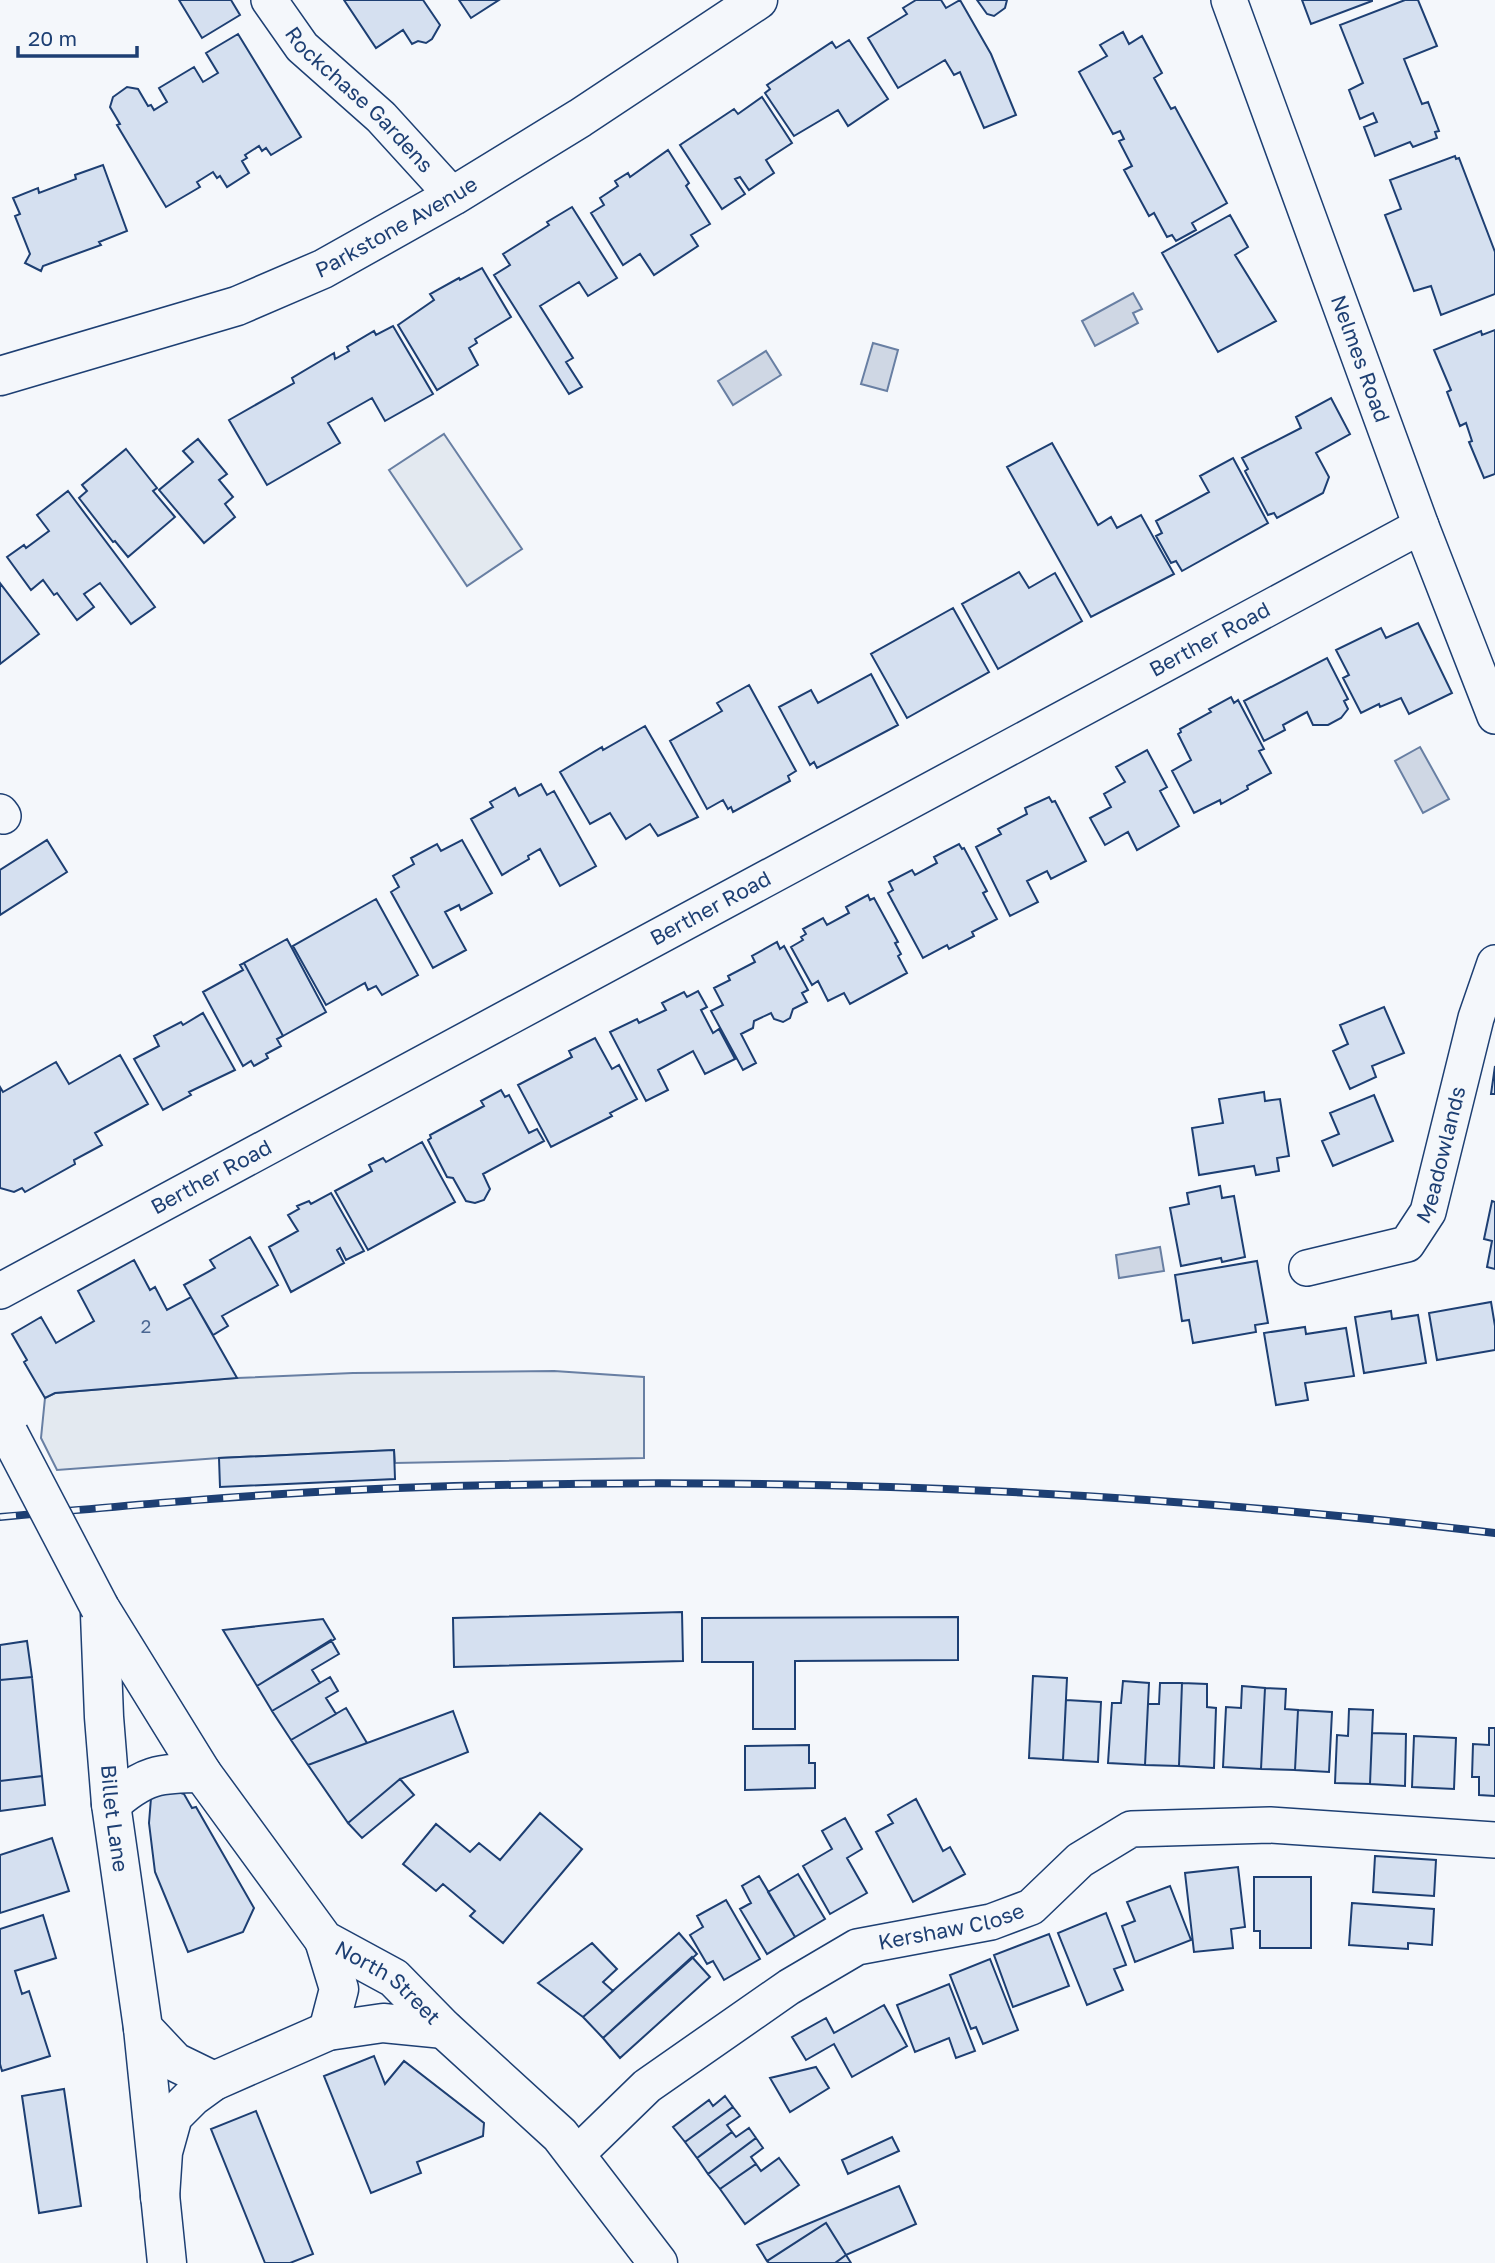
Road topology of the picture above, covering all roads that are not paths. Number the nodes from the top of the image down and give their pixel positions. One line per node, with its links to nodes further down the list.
1 (270, 0): 4 (street, Rockchase Gardens)
2 (758, 0): 4 (street, Parkstone Avenue)
3 (1229, 0): 6 (street, Nelmes Road)
4 (453, 195): 5 (street, Parkstone Avenue)
5 (0, 376)
6 (1421, 526): 7 (street, Nelmes Road); 10 (street, Berther Road)
7 (1495, 716)
8 (1495, 963): 9 (street, Meadowlands)
9 (1307, 1268)
10 (0, 1291)
11 (4, 1425): 12 (street, North Street, bridge)
12 (100, 1608): 13 (street, North Street); 14 (street, Billet Lane)
13 (202, 1773): 14 (street); 16 (street, North Street)
14 (111, 1804): 17 (street, Billet Lane)
15 (1495, 1839): 21 (street, Kershaw Close)
16 (324, 1940): 18 (street, North Street); 19 (street)
17 (143, 2028): 20 (street); 22 (street, Billet Lane)
18 (444, 2029): 19 (street); 21 (street, North Street)
19 (328, 2032): 20 (street)
20 (214, 2081): 22 (street)
21 (577, 2154): 24 (street, North Street)
22 (160, 2197): 23 (street, Billet Lane)
23 (167, 2263)
24 (658, 2263)

